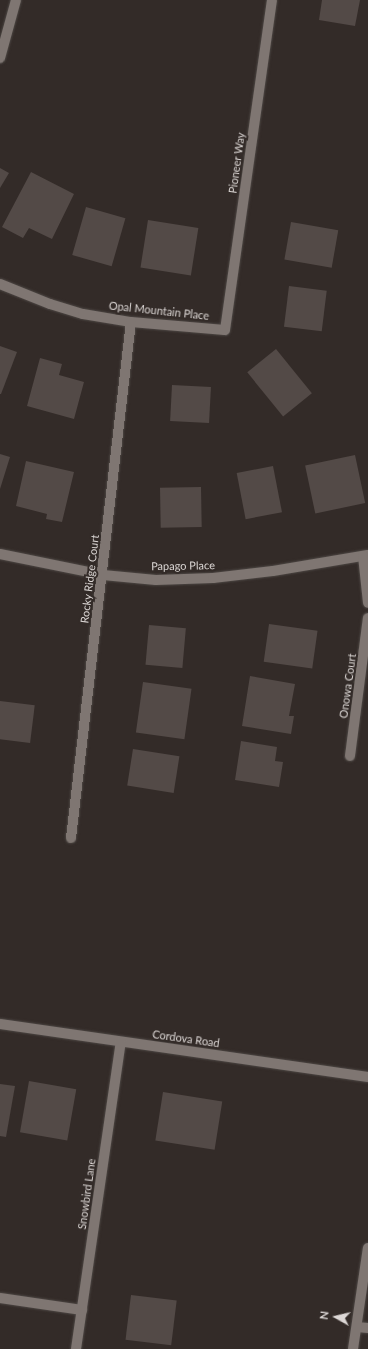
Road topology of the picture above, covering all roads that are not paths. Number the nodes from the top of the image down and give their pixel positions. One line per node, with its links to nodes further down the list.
1 (16, 0): 3 (street)
2 (272, 0): 6 (street, Pioneer Way)
3 (0, 58)
4 (0, 284): 5 (street, Opal Mountain Place)
5 (131, 322): 6 (street, Opal Mountain Place); 9 (street, Rocky Ridge Court)
6 (225, 330)
7 (0, 554): 9 (street, Papago Place)
8 (365, 555): 9 (street, Papago Place); 10 (street)
9 (103, 575): 13 (street, Rocky Ridge Court)
10 (368, 603)
11 (368, 618): 12 (street, Onowa Court)
12 (350, 756)
13 (71, 838)
14 (0, 1024): 15 (street, Cordova Road)
15 (122, 1042): 16 (street, Cordova Road); 19 (street, Snowbird Lane)
16 (368, 1077)
17 (368, 1248): 20 (street)
18 (0, 1298): 19 (street)
19 (82, 1310): 22 (street, Snowbird Lane)
20 (357, 1327): 21 (street); 23 (street)
21 (368, 1328)
22 (76, 1349)
23 (353, 1349)

